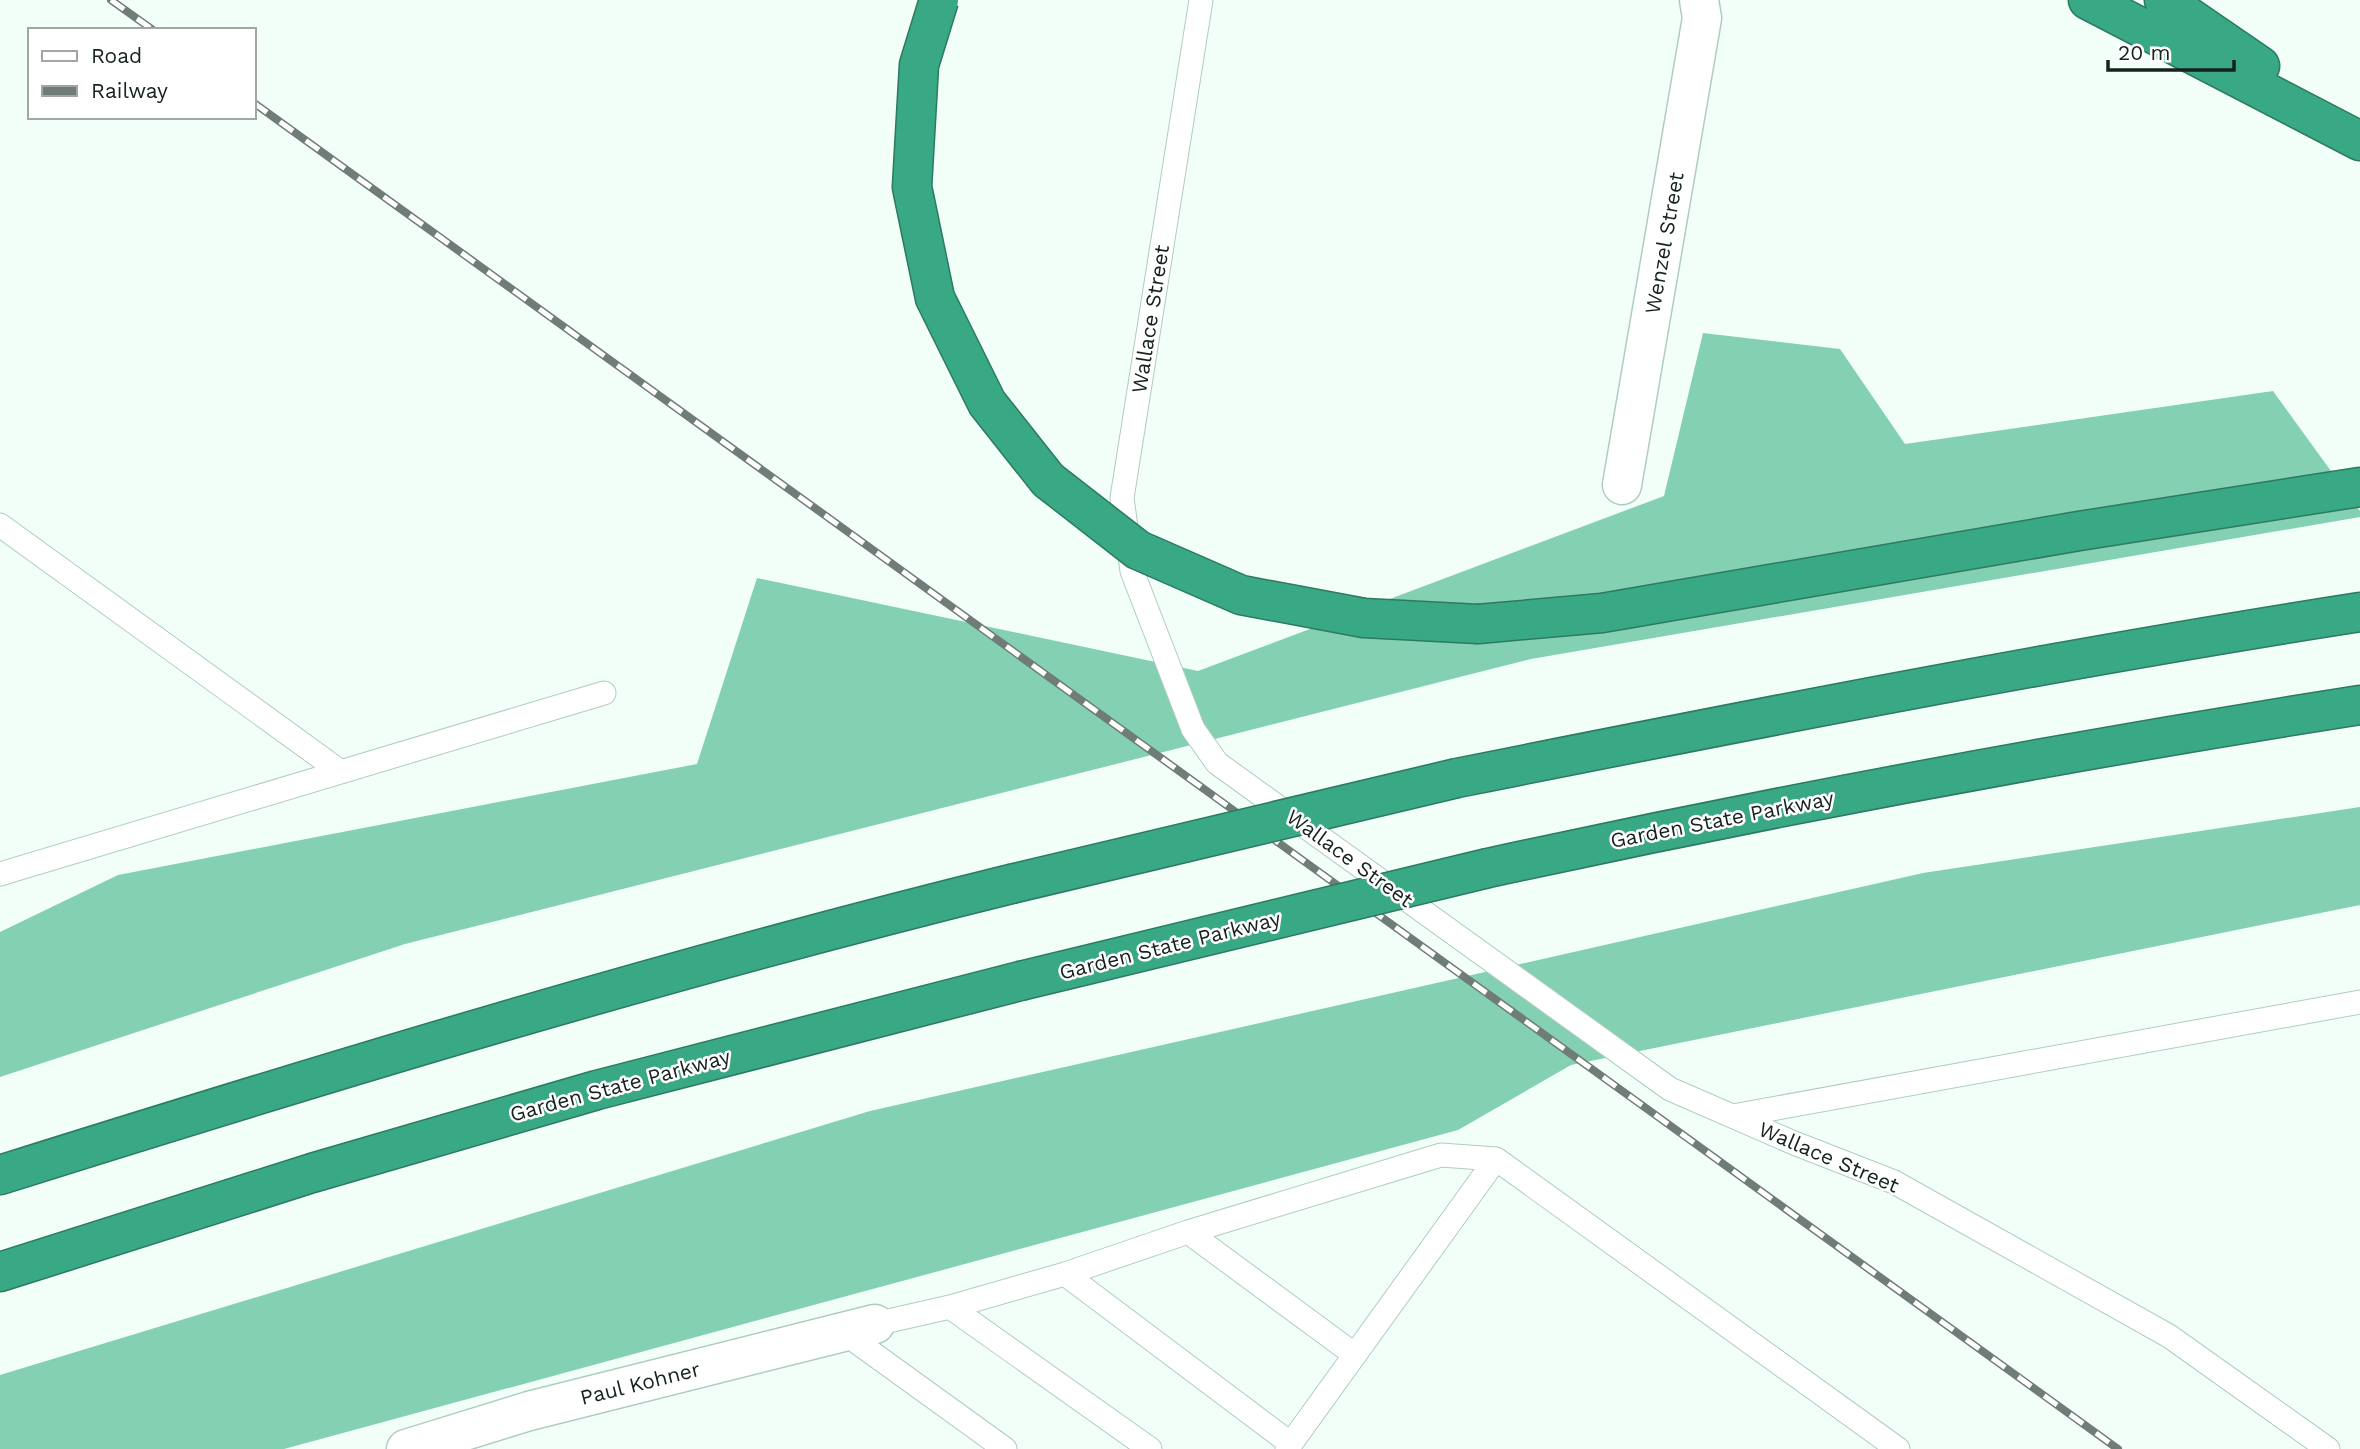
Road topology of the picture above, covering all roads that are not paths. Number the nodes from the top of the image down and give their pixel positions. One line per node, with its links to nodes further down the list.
1 (939, 0): 9 (highway, bridge)
2 (1201, 0): 17 (lane, Wallace Street)
3 (1699, 0): 8 (street, Wenzel Street)
4 (2088, 0): 7 (highway)
5 (2164, 0): 6 (highway)
6 (2360, 134)
7 (2360, 141)
8 (1622, 485)
9 (2360, 487)
10 (0, 525): 14 (lane)
11 (2360, 612): 19 (highway, bridge)
12 (604, 693): 14 (lane)
13 (2360, 705): 21 (highway, Garden State Parkway, bridge)
14 (341, 772): 15 (lane)
15 (0, 874)
16 (2360, 1002): 17 (lane)
17 (1733, 1116): 31 (lane, Wallace Street)
18 (1496, 1160): 20 (lane); 25 (lane); 30 (lane)
19 (0, 1175)
20 (1188, 1232): 22 (lane); 25 (lane)
21 (0, 1272)
22 (1065, 1274): 23 (lane); 26 (lane)
23 (950, 1307): 24 (lane); 29 (lane)
24 (859, 1328): 27 (street, Paul Kohner); 28 (lane)
25 (1355, 1355): 26 (lane)
26 (1289, 1447)
27 (406, 1449)
28 (1004, 1449)
29 (1150, 1449)
30 (1898, 1449)
31 (2328, 1449)

